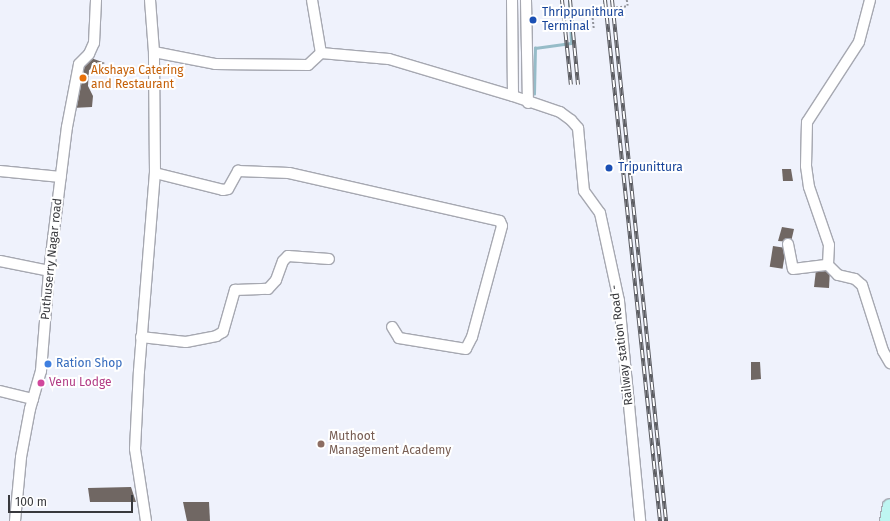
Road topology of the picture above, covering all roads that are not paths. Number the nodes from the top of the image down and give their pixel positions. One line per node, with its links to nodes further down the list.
1 (96, 0): 13 (street, Puthuserry Nagar road)
2 (150, 0): 7 (street)
3 (312, 0): 8 (street)
4 (512, 0): 9 (street)
5 (526, 0): 10 (street)
6 (870, 0): 17 (street)
7 (154, 52): 8 (street); 12 (street)
8 (321, 54): 9 (street)
9 (513, 96): 10 (street)
10 (528, 103): 27 (street, Railway station Road -)
11 (0, 170): 13 (street)
12 (155, 173): 19 (street); 20 (street)
13 (60, 177): 18 (street, Puthuserry Nagar road)
14 (788, 244): 17 (street)
15 (329, 259): 20 (street)
16 (0, 261): 18 (street)
17 (828, 265): 21 (street)
18 (49, 271): 23 (street, Puthuserry Nagar road)
19 (392, 326)
20 (141, 337): 26 (street)
21 (890, 363)
22 (0, 391): 23 (street)
23 (33, 399): 25 (street, Puthuserry Nagar road)
24 (890, 506): 28 (main road)
25 (15, 521)
26 (146, 521)
27 (640, 521)
28 (887, 521)

